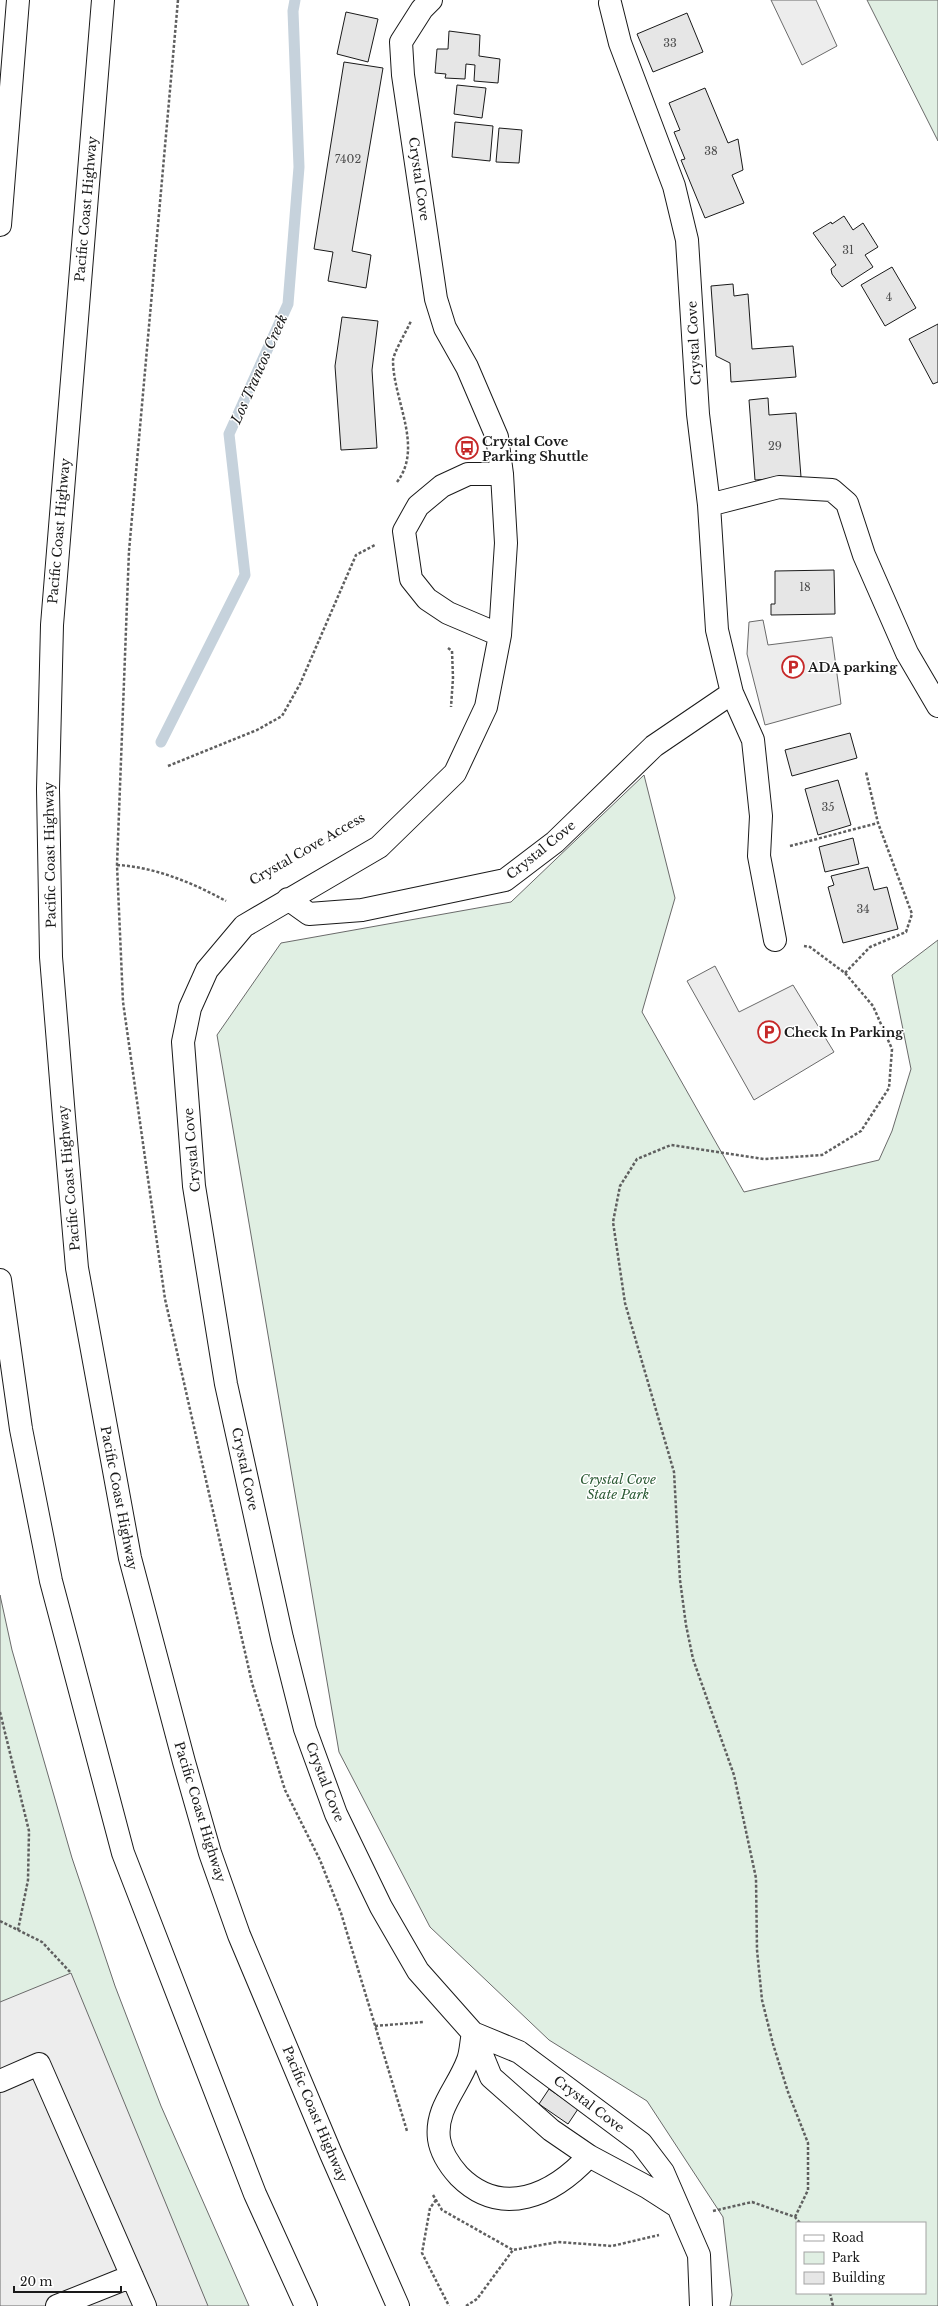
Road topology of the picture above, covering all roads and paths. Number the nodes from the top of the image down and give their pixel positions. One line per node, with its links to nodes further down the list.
1 (18, 0): 6 (main road)
2 (103, 0): 50 (main road, Pacific Coast Highway)
3 (178, 0): 21 (path)
4 (431, 0): 7 (main road, Crystal Cove)
5 (610, 3): 10 (main road, Crystal Cove)
6 (0, 225)
7 (436, 300): 8 (main road, Crystal Cove); 9 (path)
8 (502, 474): 12 (main road, Crystal Cove); 12 (main road)
9 (393, 487)
10 (709, 505): 14 (main road, Crystal Cove); 15 (main road)
11 (378, 551): 17 (path)
12 (500, 635): 22 (main road, Crystal Cove)
13 (443, 642): 16 (path)
14 (732, 693): 20 (main road, Crystal Cove); 22 (main road, Crystal Cove)
15 (938, 706)
16 (451, 711)
17 (168, 766)
18 (866, 772): 19 (path)
19 (878, 823): 20 (path); 25 (path)
20 (759, 856): 24 (main road, Crystal Cove)
21 (117, 865): 23 (path); 32 (path)
22 (288, 899): 23 (main road, Crystal Cove)
23 (256, 918): 31 (main road, Crystal Cove)
24 (775, 940): 25 (path)
25 (845, 973): 41 (path)
26 (0, 1280): 49 (main road)
27 (0, 1712): 29 (path)
28 (0, 1921): 29 (path)
29 (18, 1930): 30 (path)
30 (70, 1973)
31 (455, 2014): 32 (path); 33 (main road, Crystal Cove)
32 (375, 2026): 35 (path)
33 (473, 2033): 36 (main road, Crystal Cove); 36 (main road); 39 (main road, Crystal Cove)
34 (0, 2081): 45 (main road)
35 (408, 2133)
36 (589, 2156): 39 (main road, Crystal Cove)
37 (430, 2188): 38 (path)
38 (436, 2200): 44 (path); 51 (path)
39 (676, 2205): 53 (main road, Crystal Cove)
40 (720, 2208): 41 (path)
41 (795, 2217): 42 (path)
42 (799, 2222)
43 (652, 2238): 44 (path)
44 (513, 2250): 52 (path)
45 (132, 2276): 47 (main road); 48 (main road)
46 (830, 2294): 54 (path)
47 (57, 2306)
48 (146, 2306)
49 (306, 2306)
50 (398, 2306)
51 (449, 2306)
52 (466, 2306)
53 (701, 2306)
54 (832, 2306)

